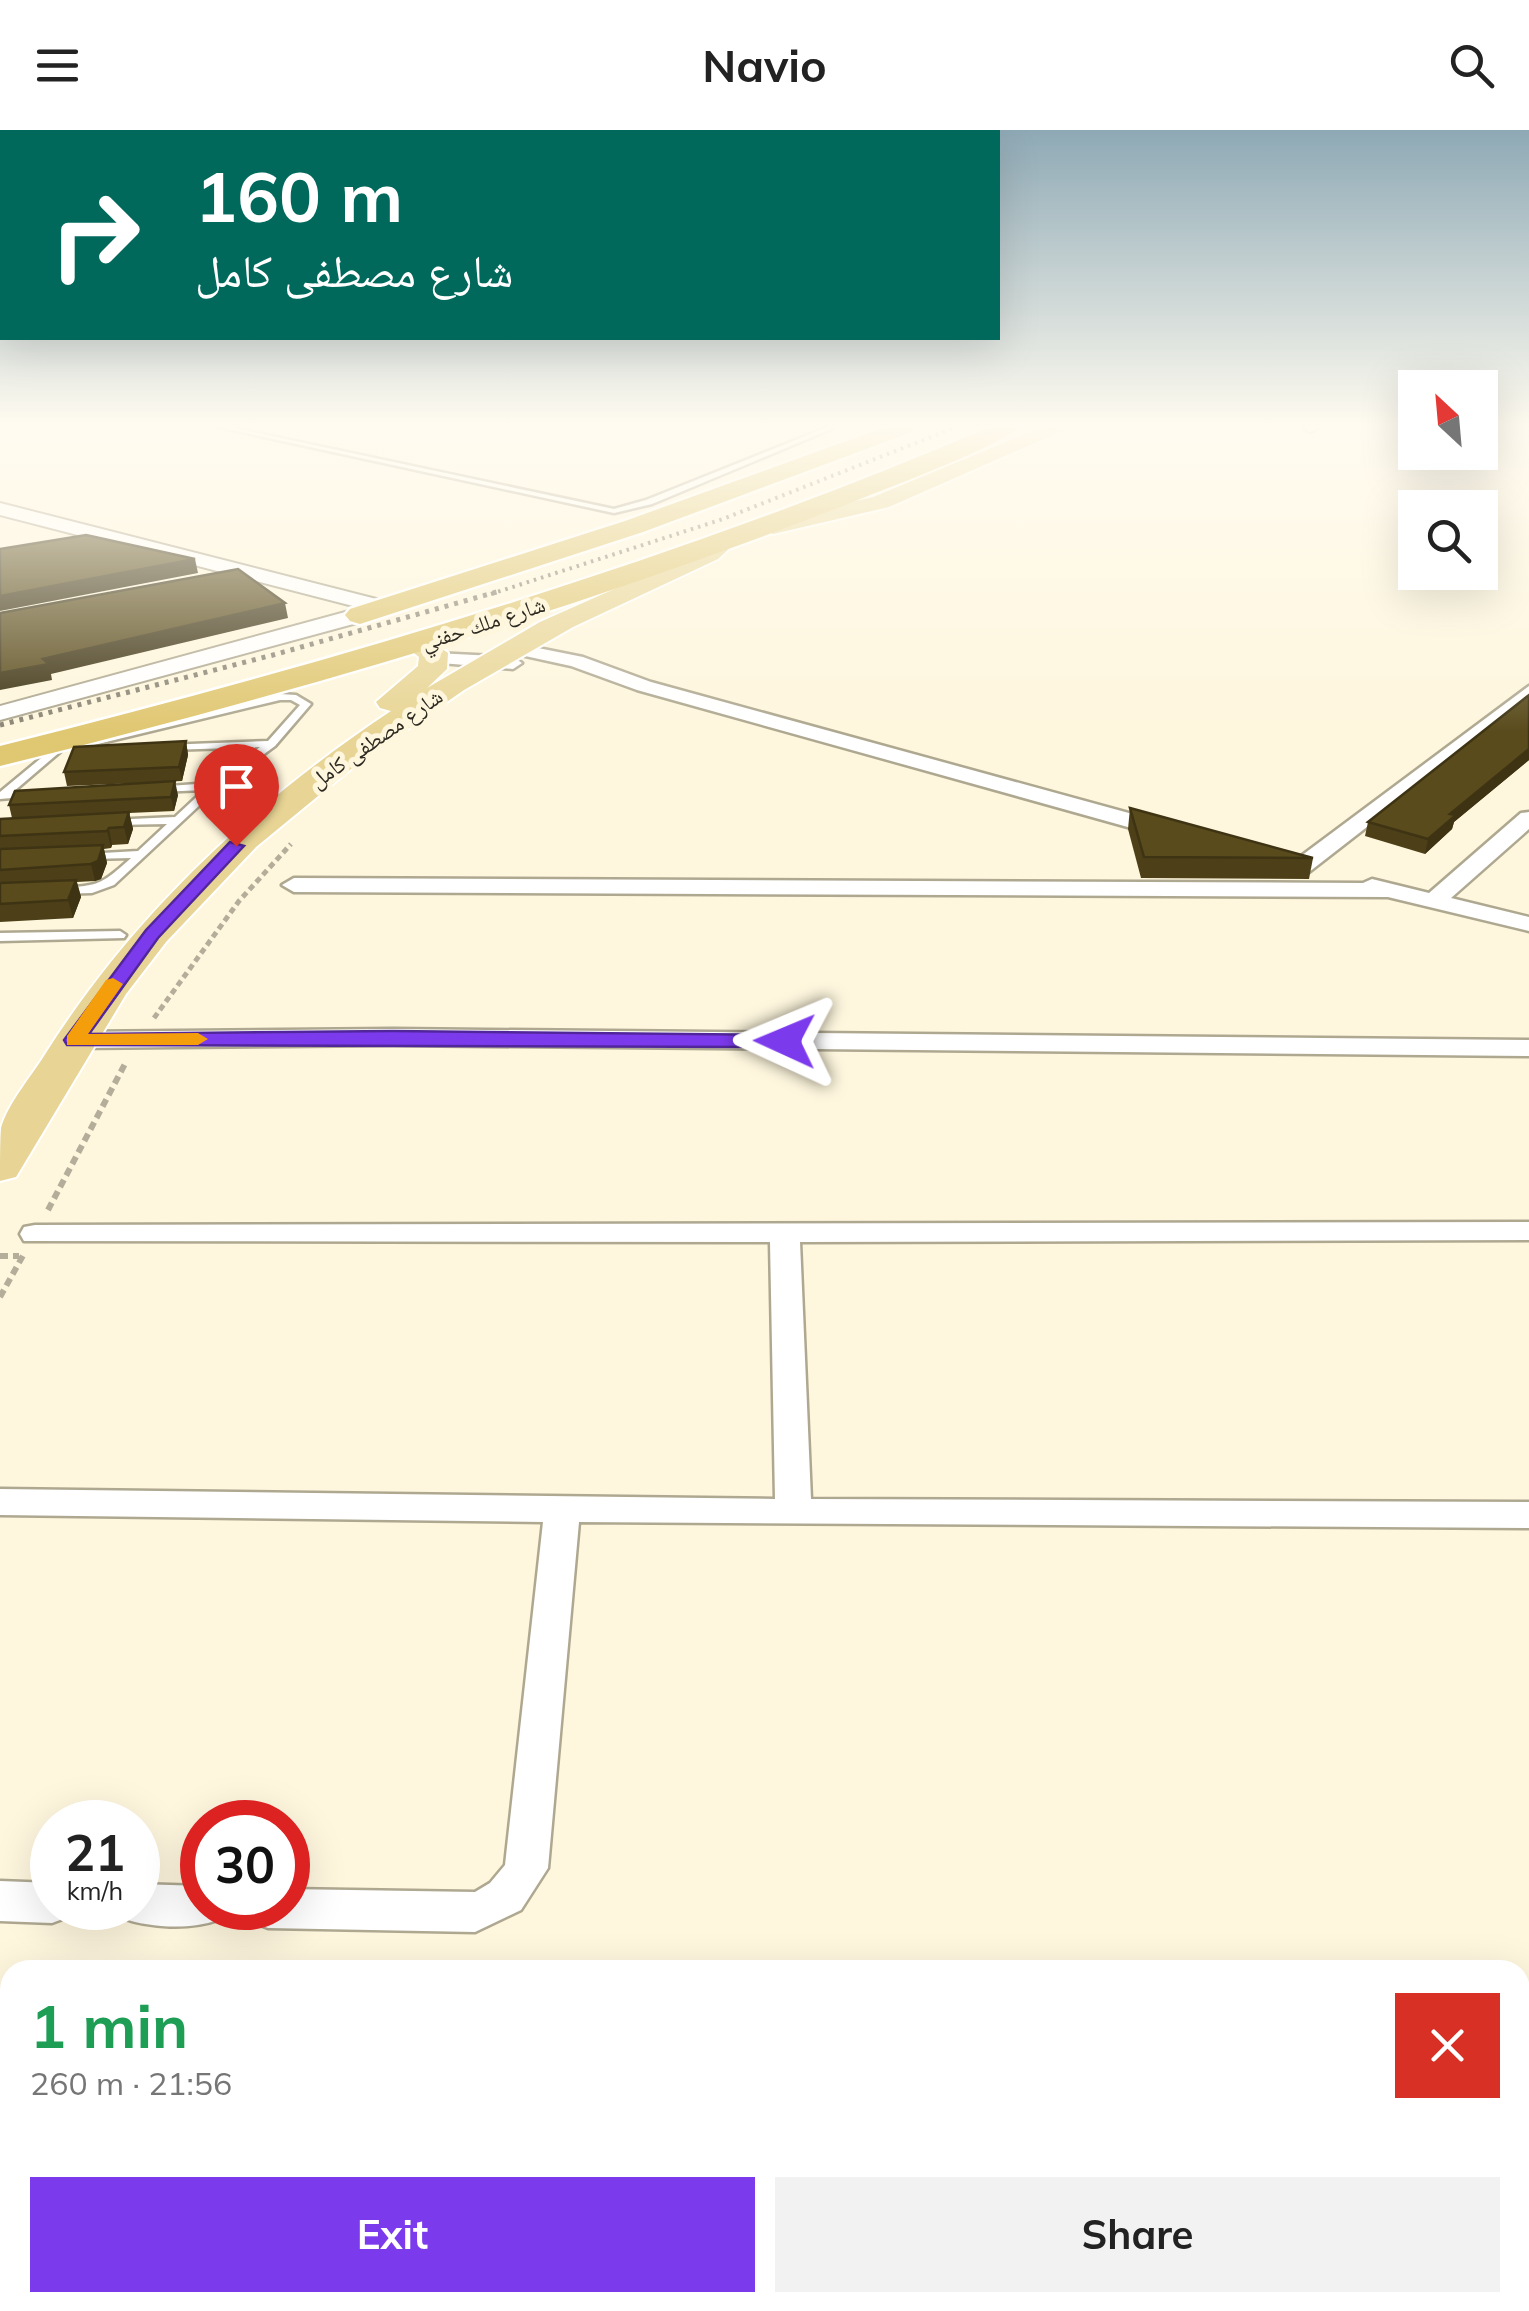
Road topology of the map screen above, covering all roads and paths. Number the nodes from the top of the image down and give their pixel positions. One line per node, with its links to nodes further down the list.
1 (27, 529): 6 (street)
2 (84, 529): 5 (street)
3 (626, 529): 10 (highway, شارع ملك حفني)
4 (769, 529): 7 (highway, شارع ملك حفني)
5 (114, 536): 6 (street); 8 (street)
6 (75, 543): 9 (street)
7 (720, 545): 11 (highway, شارع ملك حفني); 12 (main road, شارع مصطفى كامل)
8 (252, 572): 9 (street); 10 (street)
9 (212, 579): 10 (street)
10 (372, 612): 11 (highway); 14 (street)
11 (433, 639): 12 (street); 15 (highway, شارع ملك حفني); 20 (highway, شارع ملك حفني); 38 (main road, شارع مصطفى كامل)
12 (520, 657): 29 (street); 40 (main road, شارع مصطفى كامل)
13 (1529, 692): 34 (street)
14 (0, 712)
15 (0, 744)
16 (272, 744): 17 (lane); 19 (lane); 22 (lane)
17 (158, 747)
18 (121, 748): 19 (lane)
19 (60, 750): 21 (lane); 25 (lane)
20 (0, 756)
21 (0, 765)
22 (214, 786): 23 (lane); 27 (lane)
23 (137, 790)
24 (41, 793): 25 (lane)
25 (1, 796)
26 (1529, 818): 36 (street)
27 (178, 820): 28 (lane); 31 (lane)
28 (99, 822)
29 (1188, 836)
30 (297, 838): 41 (path)
31 (141, 854): 32 (lane); 35 (lane)
32 (70, 857)
33 (294, 885): 34 (street)
34 (1388, 890): 36 (street)
35 (49, 892)
36 (1434, 901): 37 (street)
37 (1529, 924)
38 (120, 935): 39 (lane); 43 (main road, شارع مصطفى كامل)
39 (0, 937)
40 (74, 1040): 41 (street); 44 (main road, شارع مصطفى كامل)
41 (138, 1040): 42 (street); 47 (path)
42 (1529, 1048)
43 (0, 1106)
44 (0, 1167)
45 (1529, 1231): 46 (street)
46 (785, 1233): 47 (street); 52 (street)
47 (29, 1245): 48 (path); 49 (path)
48 (0, 1256)
49 (0, 1297)
50 (0, 1502): 51 (street)
51 (562, 1509): 52 (street); 56 (street)
52 (793, 1512): 53 (street)
53 (1529, 1515)
54 (0, 1901): 55 (street)
55 (30, 1902)
56 (310, 1909)

